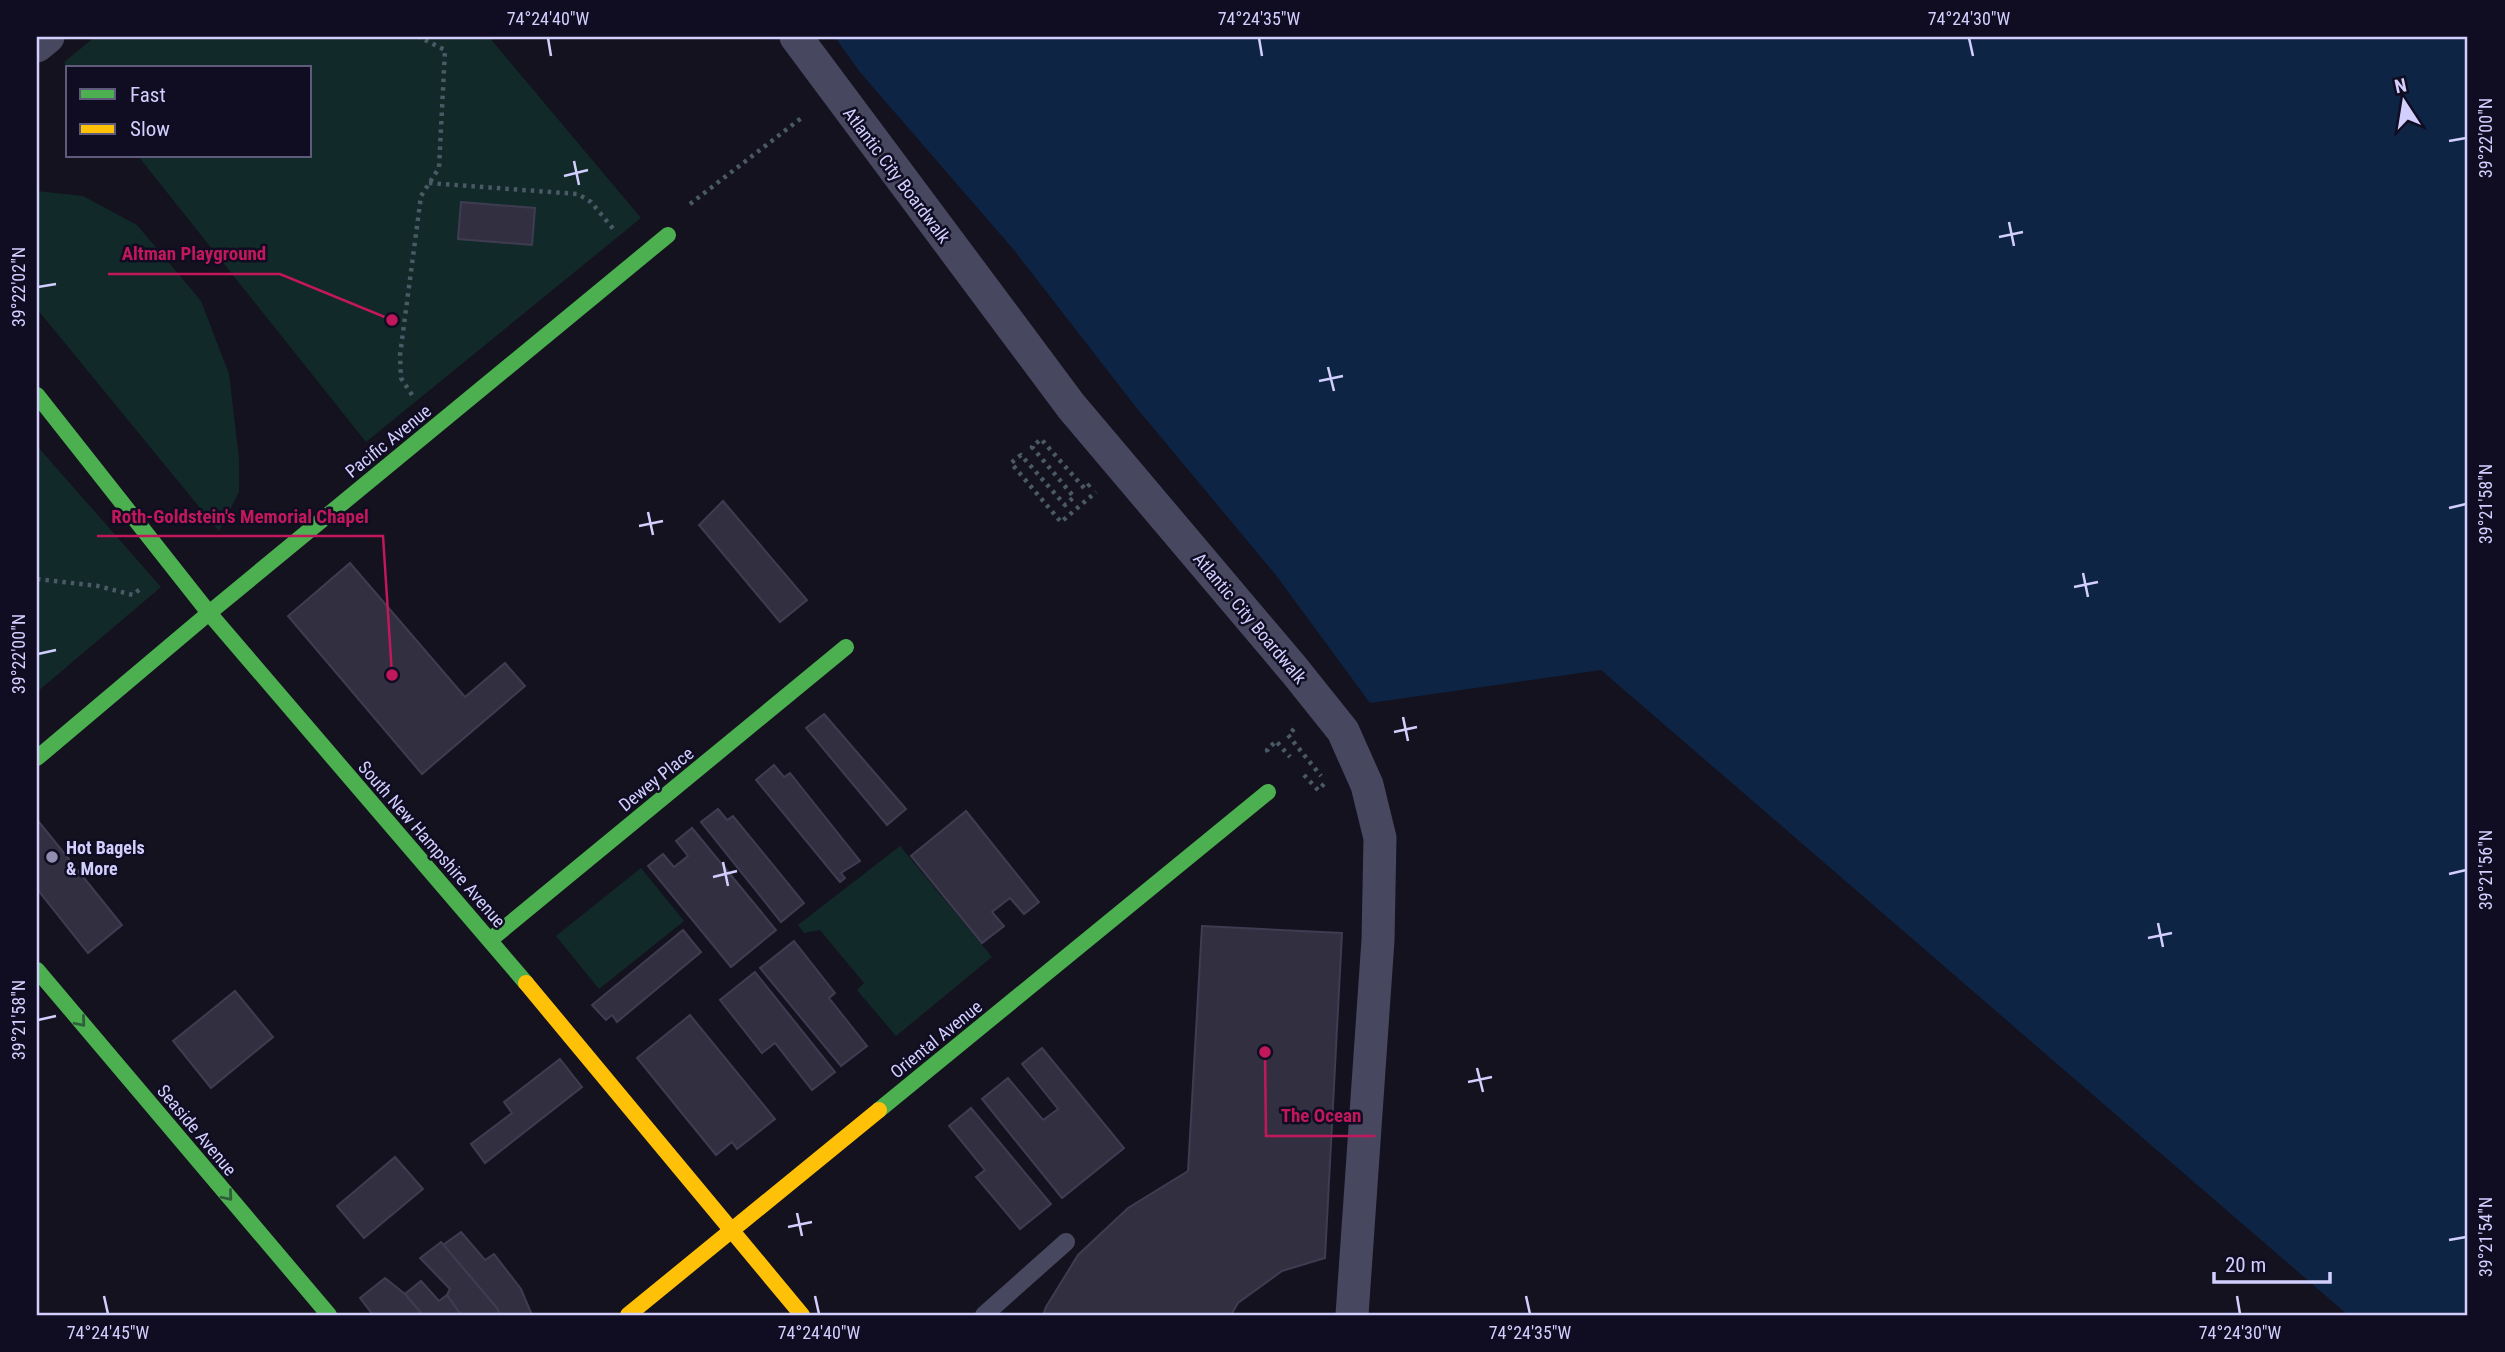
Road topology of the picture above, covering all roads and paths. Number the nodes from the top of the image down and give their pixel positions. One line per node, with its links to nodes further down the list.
1 (48, 37): 4 (street)
2 (419, 37): 6 (path)
3 (796, 37): 11 (street, Atlantic City Boardwalk)
4 (37, 46)
5 (804, 116): 7 (path)
6 (429, 183): 8 (path); 10 (path)
7 (668, 235): 8 (street, Pacific Avenue)
8 (634, 264): 10 (street, Pacific Avenue)
9 (37, 395): 13 (street, South New Hampshire Avenue)
10 (435, 428): 15 (street, Pacific Avenue)
11 (1124, 469): 12 (path); 27 (street, Atlantic City Boardwalk)
12 (1093, 482)
13 (167, 561): 14 (path); 15 (street, South New Hampshire Avenue)
14 (37, 579)
15 (209, 613): 17 (street, Pacific Avenue); 19 (street, South New Hampshire Avenue)
16 (846, 647): 19 (street, Dewey Place)
17 (37, 758)
18 (1268, 792): 21 (street, Oriental Avenue)
19 (490, 940): 21 (street, South New Hampshire Avenue)
20 (37, 970): 23 (street, Seaside Avenue, one-way to 23)
21 (731, 1231): 24 (street, Oriental Avenue); 25 (street, South New Hampshire Avenue)
22 (1066, 1242): 26 (lane)
23 (329, 1315)
24 (628, 1315)
25 (802, 1315)
26 (984, 1315)
27 (1352, 1315)

